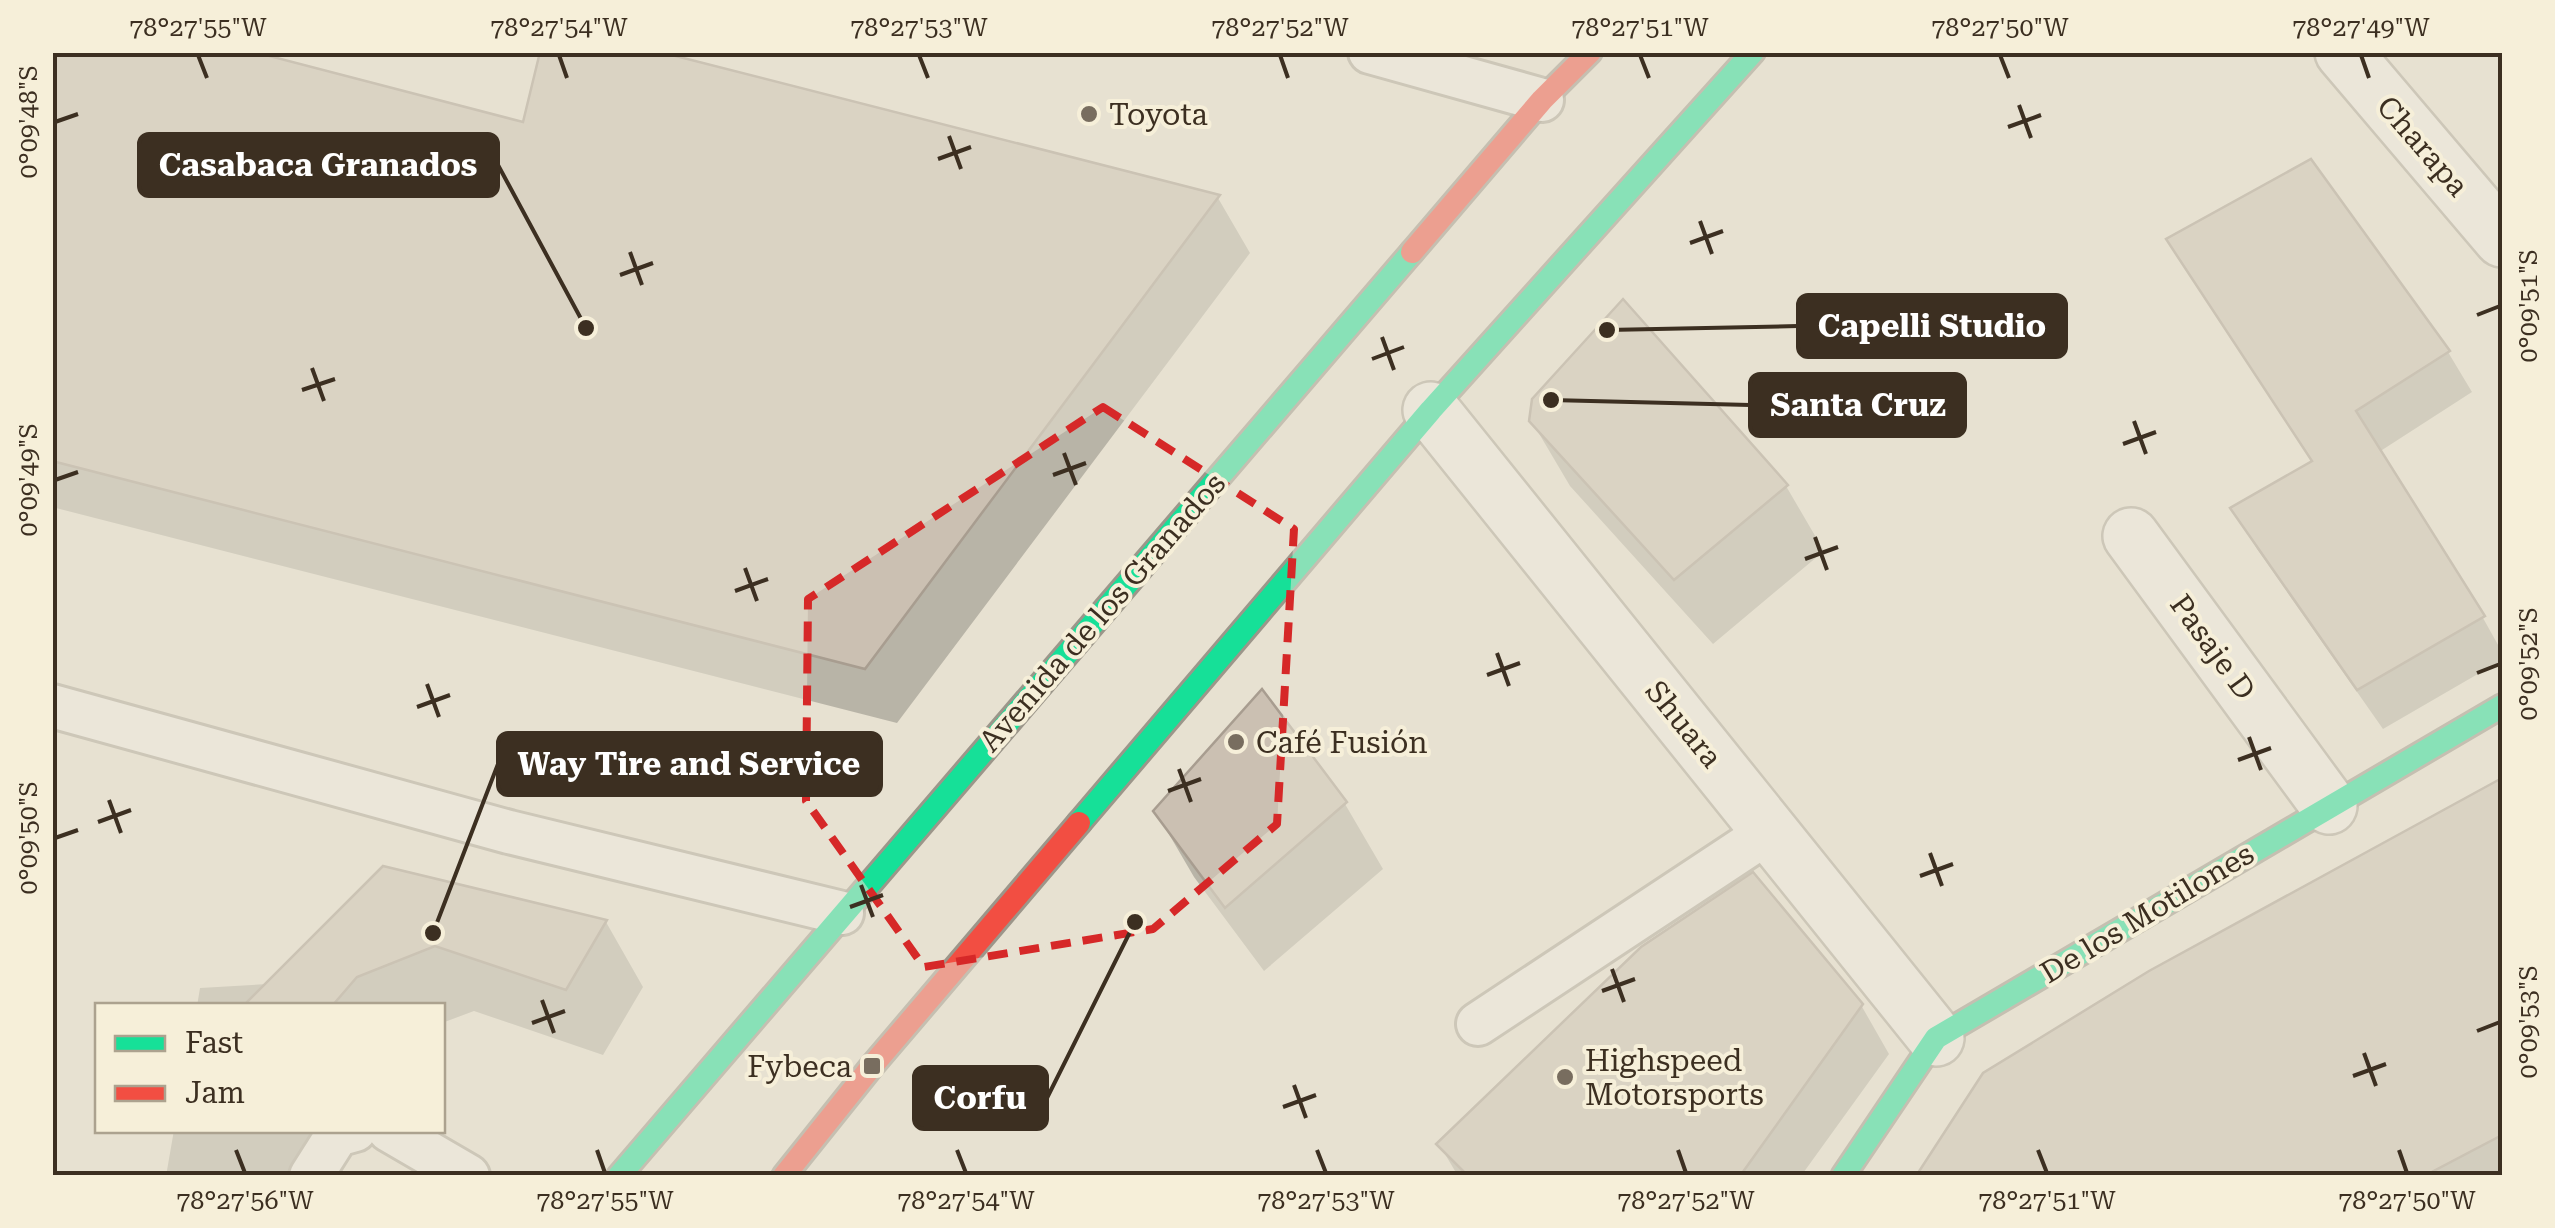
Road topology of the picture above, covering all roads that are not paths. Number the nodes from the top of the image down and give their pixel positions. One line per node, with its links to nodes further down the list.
1 (1370, 52): 5 (lane)
2 (1590, 52): 5 (main road, Avenida de los Granados)
3 (1754, 52): 7 (main road)
4 (2343, 52): 6 (street, Charapa)
5 (1542, 100): 13 (main road, Avenida de los Granados)
6 (2502, 239)
7 (1431, 410): 12 (street, Shuara); 21 (main road)
8 (2131, 536): 11 (street, Pasaje D)
9 (52, 706): 13 (lane)
10 (2502, 706): 11 (main road, De los Motilones)
11 (2329, 806): 15 (main road, De los Motilones)
12 (1770, 832): 14 (lane); 15 (street, Shuara)
13 (842, 913): 20 (main road, Avenida de los Granados)
14 (1478, 1024)
15 (1936, 1038): 22 (main road, De los Motilones)
16 (346, 1133): 18 (lane)
17 (394, 1133): 19 (lane)
18 (311, 1176)
19 (468, 1176)
20 (619, 1176)
21 (784, 1176)
22 (1844, 1176)

